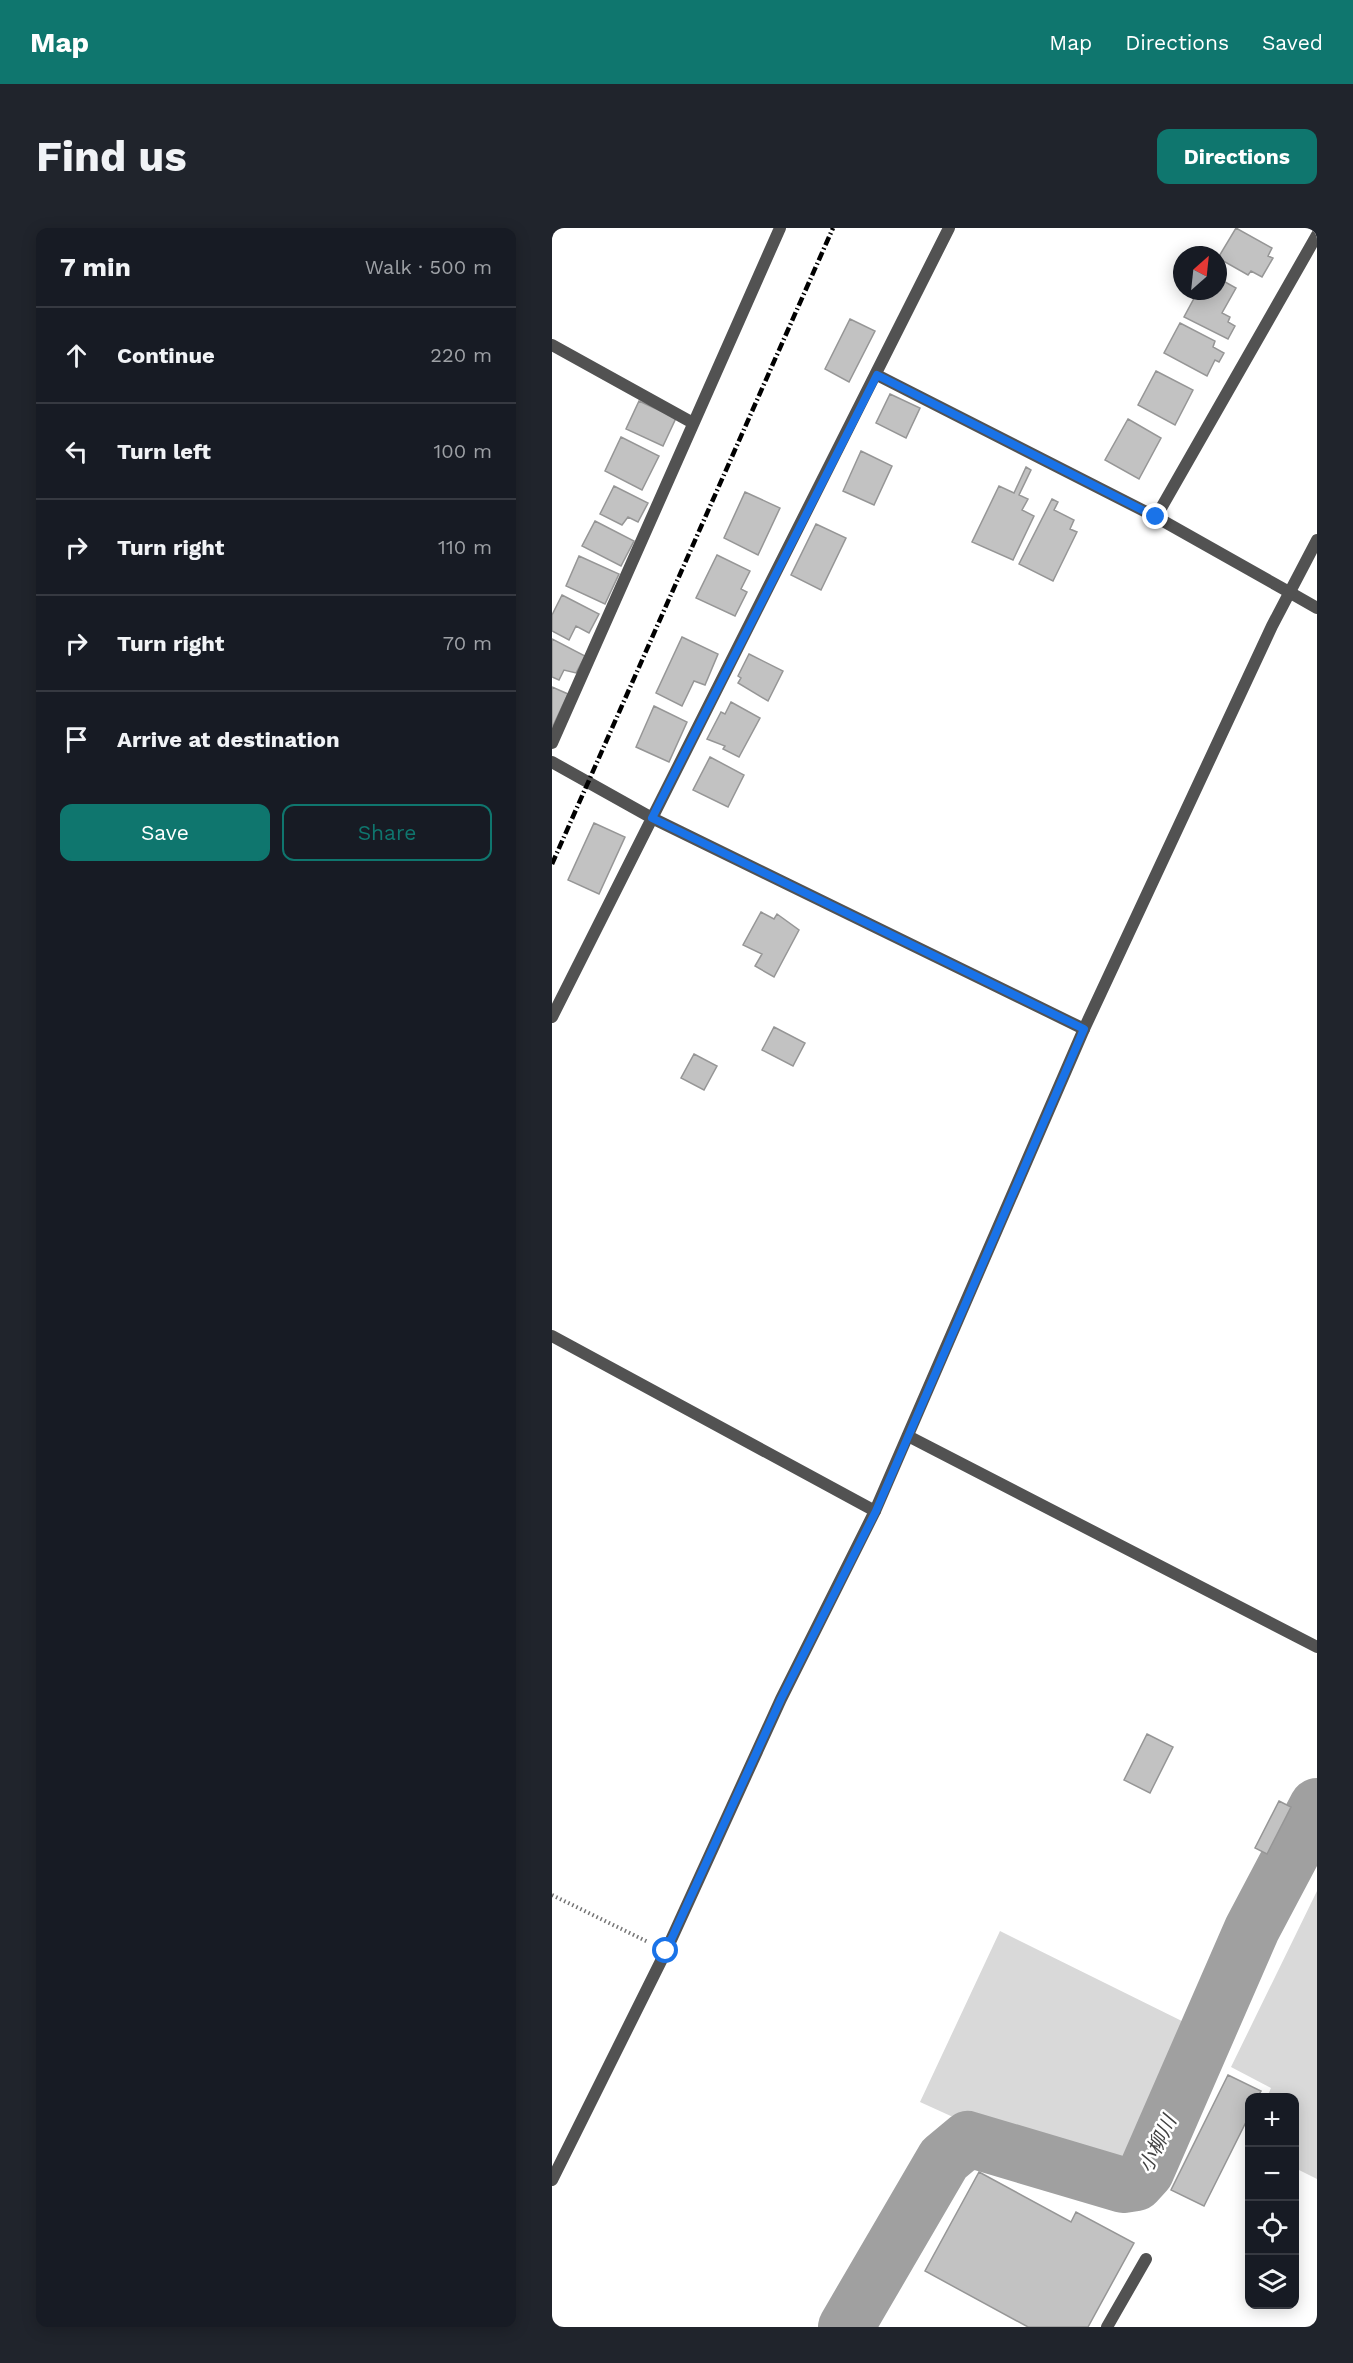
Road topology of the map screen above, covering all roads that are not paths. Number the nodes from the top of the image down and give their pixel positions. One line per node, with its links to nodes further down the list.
1 (780, 228): 6 (street)
2 (949, 228): 5 (street)
3 (1317, 235): 7 (street)
4 (552, 345): 6 (street)
5 (877, 375): 7 (street); 13 (street)
6 (693, 423): 11 (street)
7 (1156, 517): 9 (street)
8 (1317, 540): 9 (street)
9 (1289, 591): 10 (street); 15 (street)
10 (1317, 608)
11 (552, 743)
12 (552, 762): 13 (street)
13 (652, 818): 14 (street); 15 (street)
14 (552, 1017)
15 (1084, 1029): 17 (street)
16 (552, 1336): 18 (street)
17 (908, 1436): 18 (street); 19 (street)
18 (876, 1511): 20 (street)
19 (1317, 1647)
20 (552, 2180)
21 (1146, 2259): 22 (street)
22 (1107, 2327)

